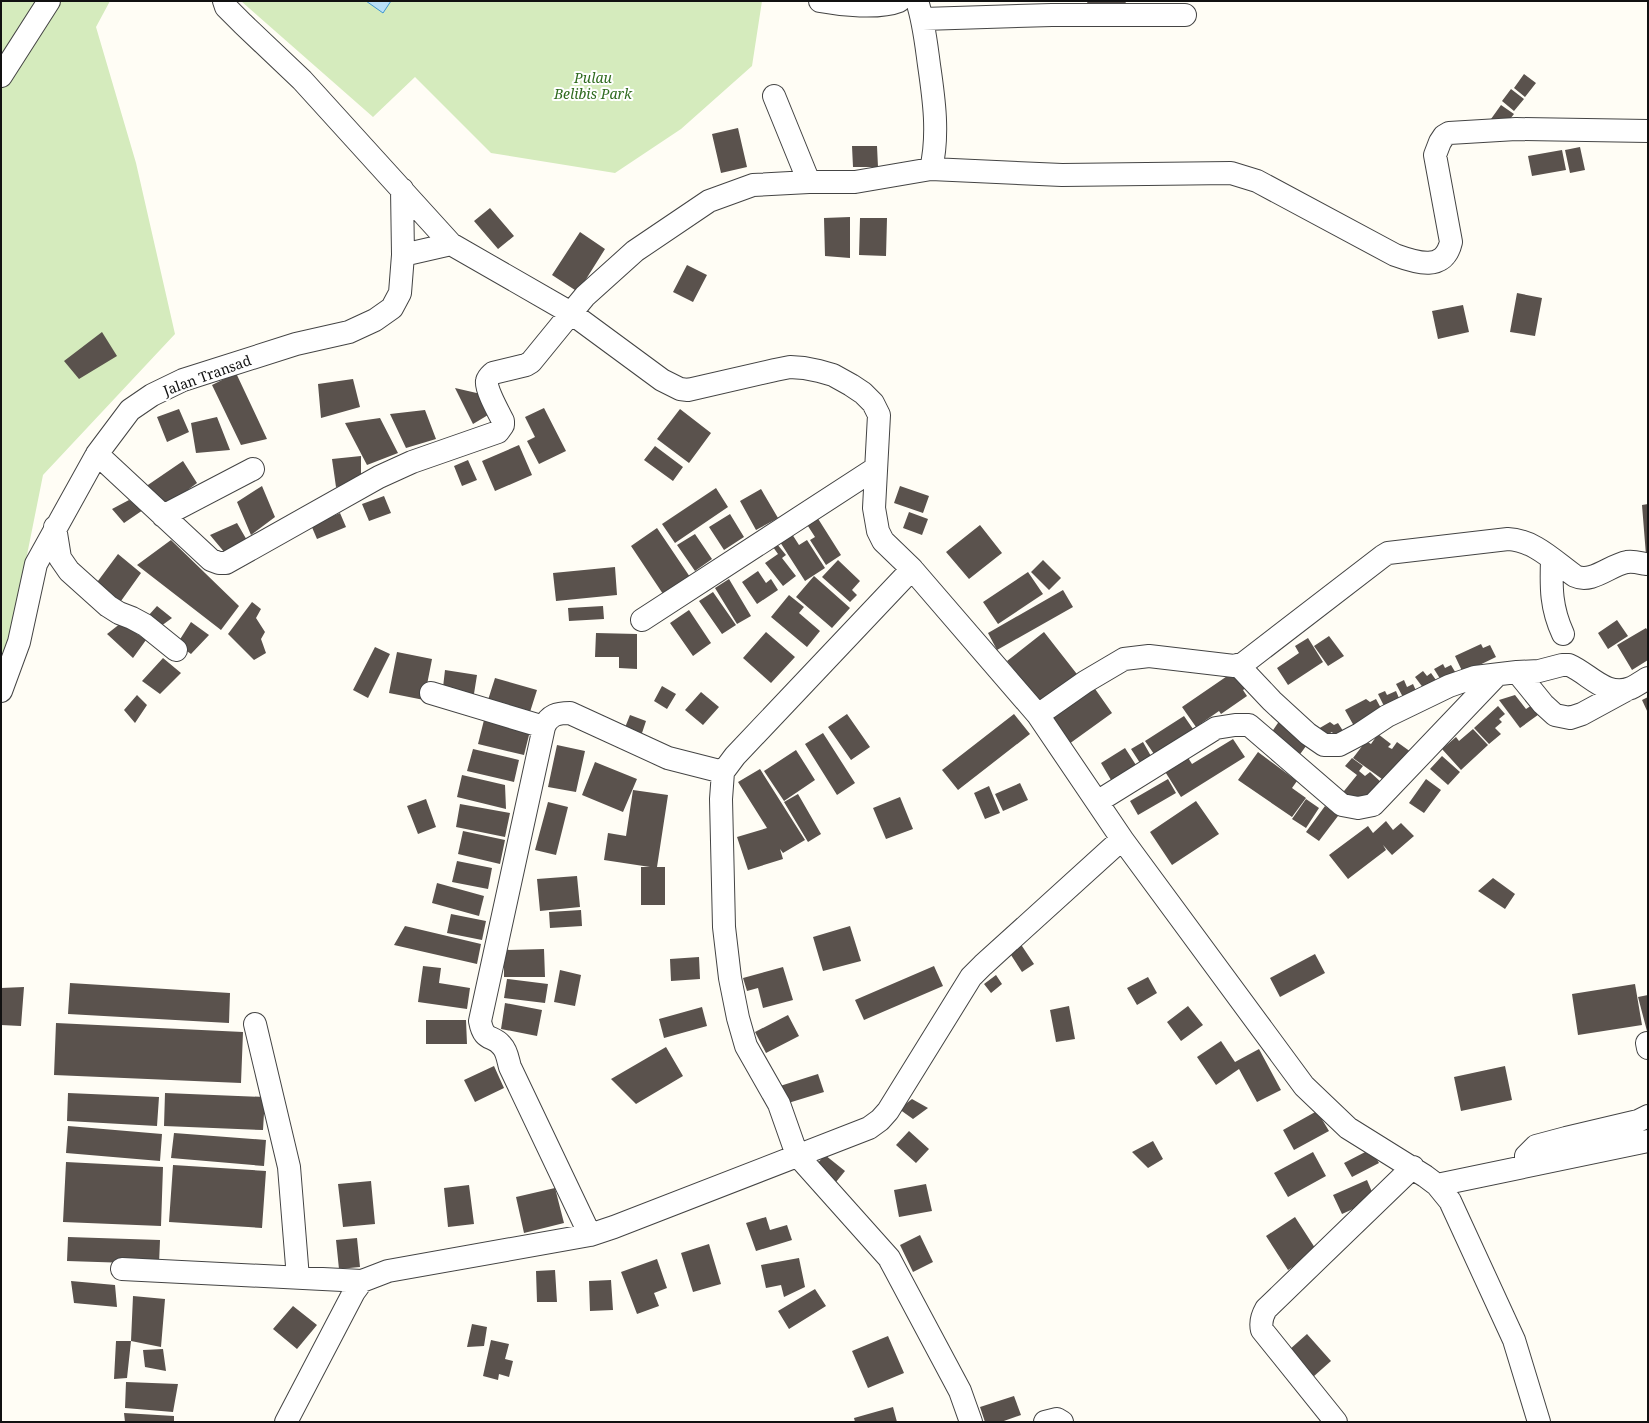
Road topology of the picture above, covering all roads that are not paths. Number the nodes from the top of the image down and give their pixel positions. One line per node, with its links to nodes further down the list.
1 (49, 1): 7 (street)
2 (224, 1): 12 (street)
3 (820, 1): 4 (street)
4 (899, 1)
5 (920, 10): 6 (street); 10 (street)
6 (1185, 16)
7 (1, 76)
8 (774, 96): 11 (street)
9 (1648, 131): 10 (street)
10 (931, 169): 11 (street)
11 (809, 182): 15 (street)
12 (402, 189): 13 (street); 14 (street, Jalan Transad)
13 (451, 244): 14 (street); 15 (street)
14 (403, 254): 16 (street, Jalan Transad)
15 (571, 313): 17 (street); 19 (street)
16 (97, 454): 19 (street); 20 (street, Jalan Transad)
17 (876, 468): 23 (street); 24 (street)
18 (253, 469): 19 (street)
19 (163, 516)
20 (55, 528): 26 (street); 30 (street, Jalan Transad)
21 (1552, 560): 22 (street); 25 (street); 27 (street)
22 (1646, 564)
23 (912, 570): 33 (street); 36 (street)
24 (642, 620)
25 (1563, 634)
26 (176, 650)
27 (1238, 665): 32 (street); 33 (street)
28 (1507, 673): 29 (street); 29 (street); 32 (street); 34 (street)
29 (1640, 683)
30 (1, 690)
31 (431, 693): 35 (street)
32 (1272, 701): 34 (street)
33 (1038, 715): 37 (street)
34 (1249, 725): 37 (street)
35 (544, 727): 36 (street); 46 (street)
36 (723, 772): 42 (street)
37 (1097, 802): 38 (street)
38 (1122, 839): 42 (street); 44 (street)
39 (255, 1024): 48 (street)
40 (1648, 1116): 43 (street)
41 (1648, 1141): 43 (street)
42 (797, 1155): 46 (street); 51 (street)
43 (1526, 1166): 45 (street)
44 (1413, 1167): 45 (street); 54 (street)
45 (1437, 1185): 55 (street)
46 (590, 1235): 49 (street)
47 (122, 1269): 48 (street)
48 (298, 1278): 49 (street)
49 (362, 1281): 50 (street)
50 (286, 1422)
51 (971, 1422)
52 (1045, 1422): 53 (street)
53 (1062, 1422)
54 (1336, 1422)
55 (1539, 1422)

